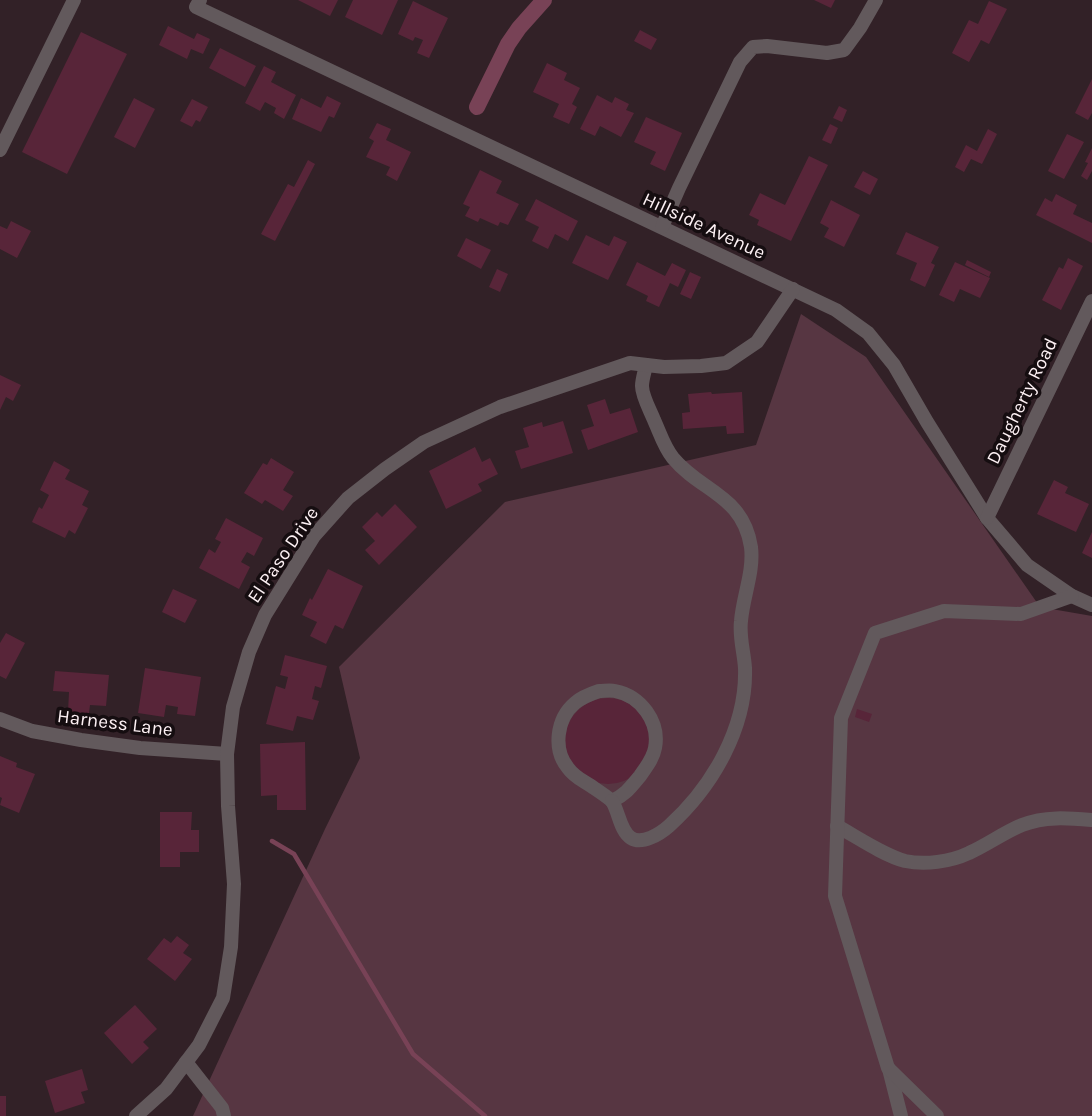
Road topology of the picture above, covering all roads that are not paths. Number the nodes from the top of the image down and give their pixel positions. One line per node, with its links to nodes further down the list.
1 (74, 0): 4 (street)
2 (876, 0): 5 (street)
3 (198, 4): 5 (street, Hillside Avenue)
4 (0, 150)
5 (662, 227): 6 (street, Hillside Avenue)
6 (793, 289): 8 (street, El Paso Drive); 9 (street, Hillside Avenue)
7 (1092, 301): 9 (street, Daugherty Road)
8 (646, 365): 13 (street, El Paso Drive); 14 (street)
9 (987, 518): 10 (street, Hillside Avenue)
10 (1072, 596): 11 (street, Hillside Avenue); 16 (street)
11 (1092, 604)
12 (0, 719): 13 (street, Harness Lane)
13 (227, 754): 17 (street, El Paso Drive)
14 (612, 801): 14 (street)
15 (1092, 820): 16 (street)
16 (837, 826): 18 (street)
17 (186, 1062): 19 (street, El Paso Drive); 20 (street)
18 (888, 1068): 21 (street); 22 (street)
19 (136, 1116)
20 (224, 1116)
21 (901, 1116)
22 (937, 1116)

